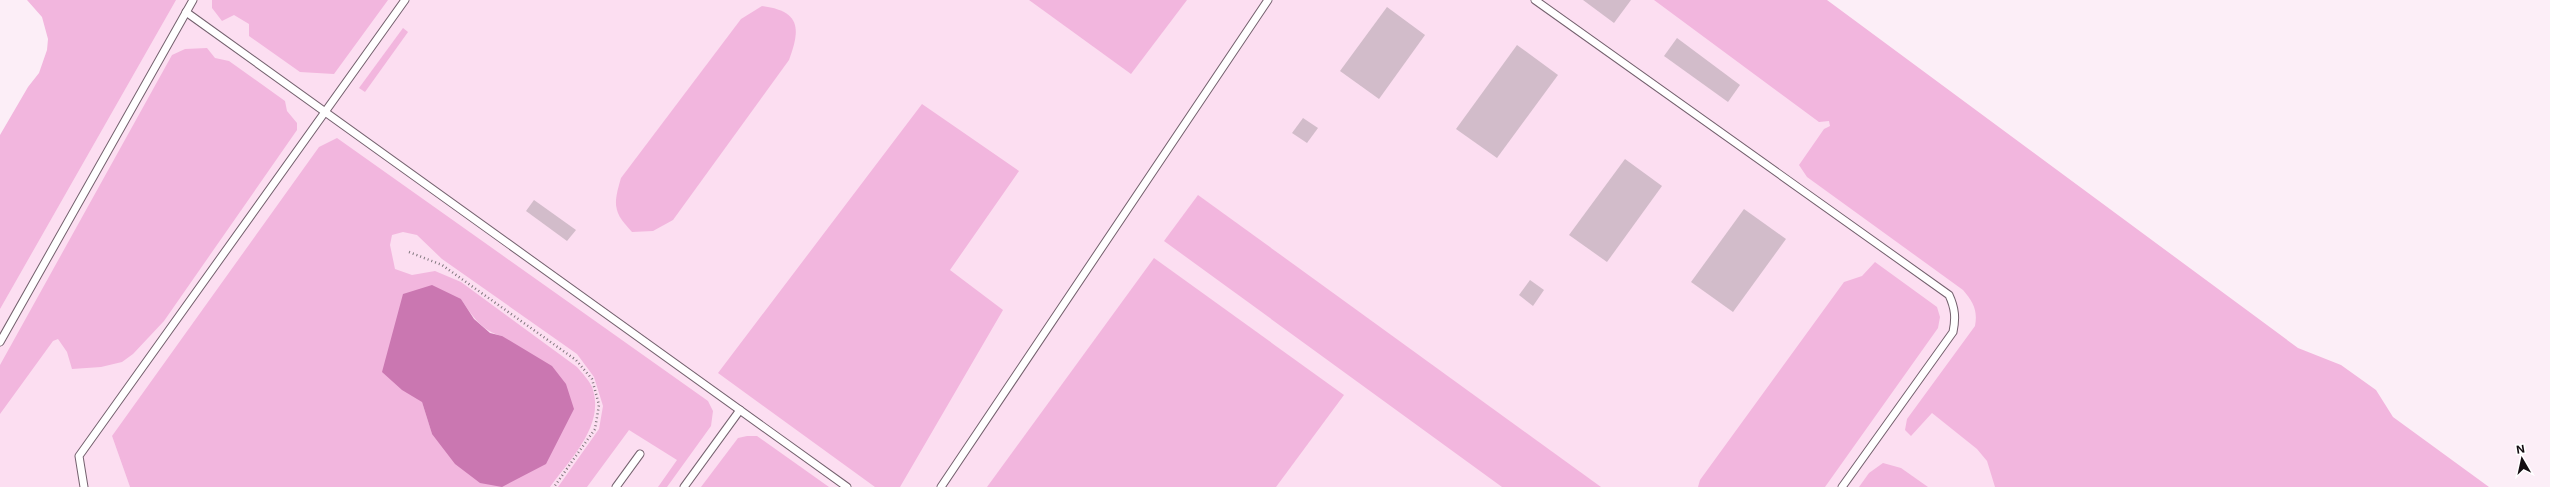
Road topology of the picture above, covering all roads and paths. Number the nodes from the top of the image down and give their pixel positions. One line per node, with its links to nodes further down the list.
1 (193, 0): 5 (lane)
2 (405, 0): 6 (lane)
3 (1268, 0): 16 (lane)
4 (1536, 0): 17 (lane)
5 (186, 12): 6 (lane); 8 (lane)
6 (325, 112): 9 (lane); 11 (lane)
7 (409, 252): 12 (path)
8 (0, 342)
9 (740, 410): 14 (lane); 15 (lane)
10 (640, 454): 13 (lane)
11 (84, 487)
12 (554, 487)
13 (616, 487)
14 (684, 487)
15 (847, 487)
16 (941, 487)
17 (1842, 487)

